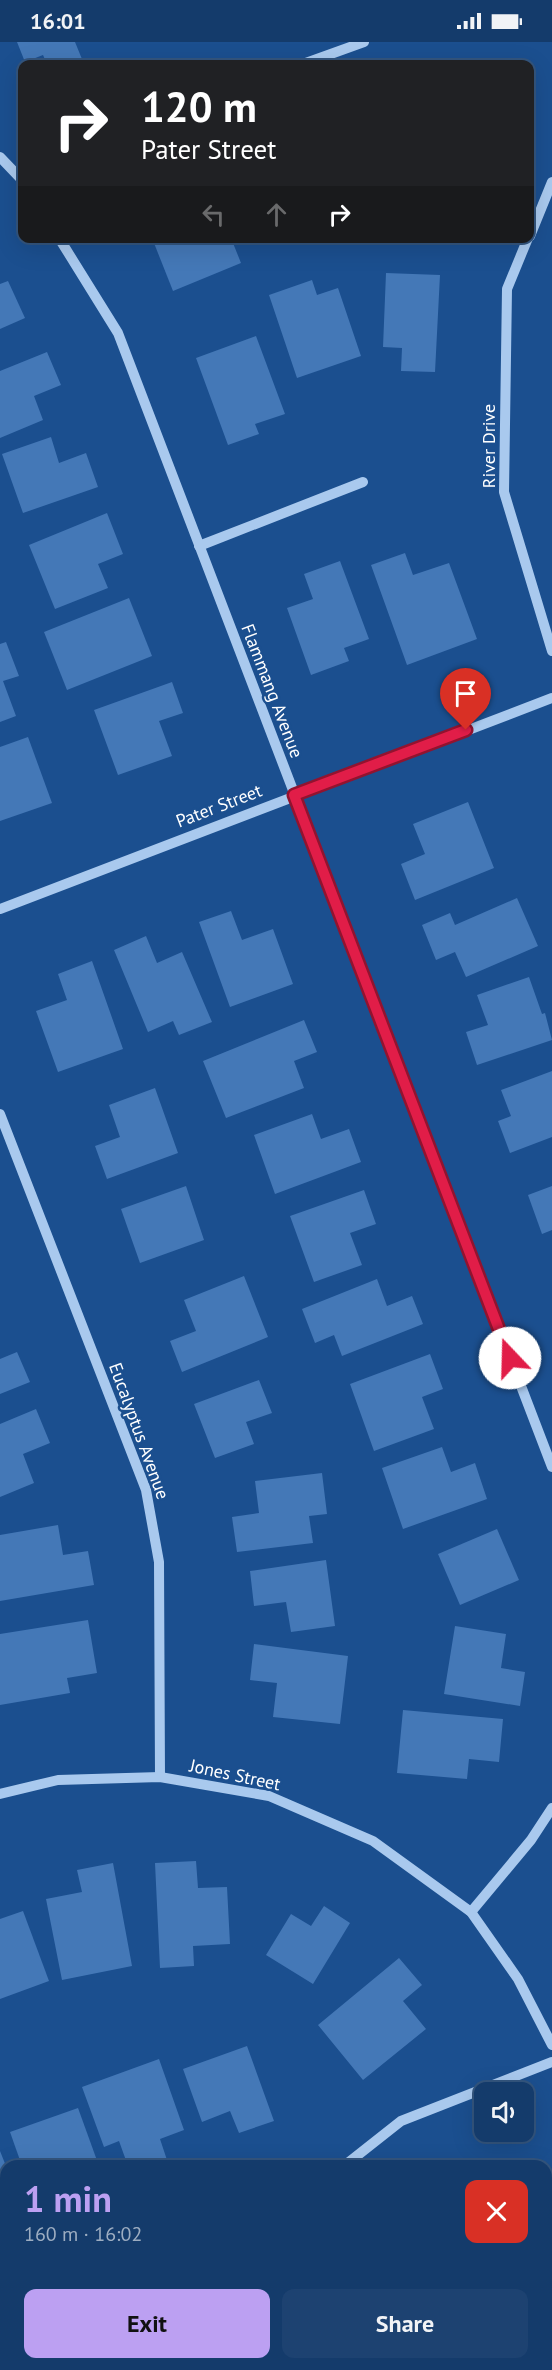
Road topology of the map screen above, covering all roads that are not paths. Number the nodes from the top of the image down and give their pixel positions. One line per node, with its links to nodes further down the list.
1 (364, 42): 2 (street)
2 (314, 60)
3 (0, 157): 4 (street)
4 (18, 175)
5 (551, 188): 6 (street, River Drive)
6 (534, 226)
7 (62, 243): 10 (street, Flammang Avenue)
8 (526, 243): 11 (street, River Drive)
9 (363, 482): 10 (street)
10 (199, 546): 13 (street, Flammang Avenue)
11 (552, 651)
12 (552, 698): 13 (street, Pater Street)
13 (294, 795): 14 (street, Pater Street); 16 (street, Flammang Avenue)
14 (0, 909)
15 (0, 1114): 17 (street, Eucalyptus Avenue)
16 (552, 1467)
17 (160, 1777): 18 (street, Jones Street); 20 (street, Jones Street)
18 (0, 1794)
19 (552, 1808): 20 (street)
20 (471, 1912): 21 (street, Jones Street)
21 (552, 2045)
22 (552, 2062): 23 (street)
23 (351, 2160)

